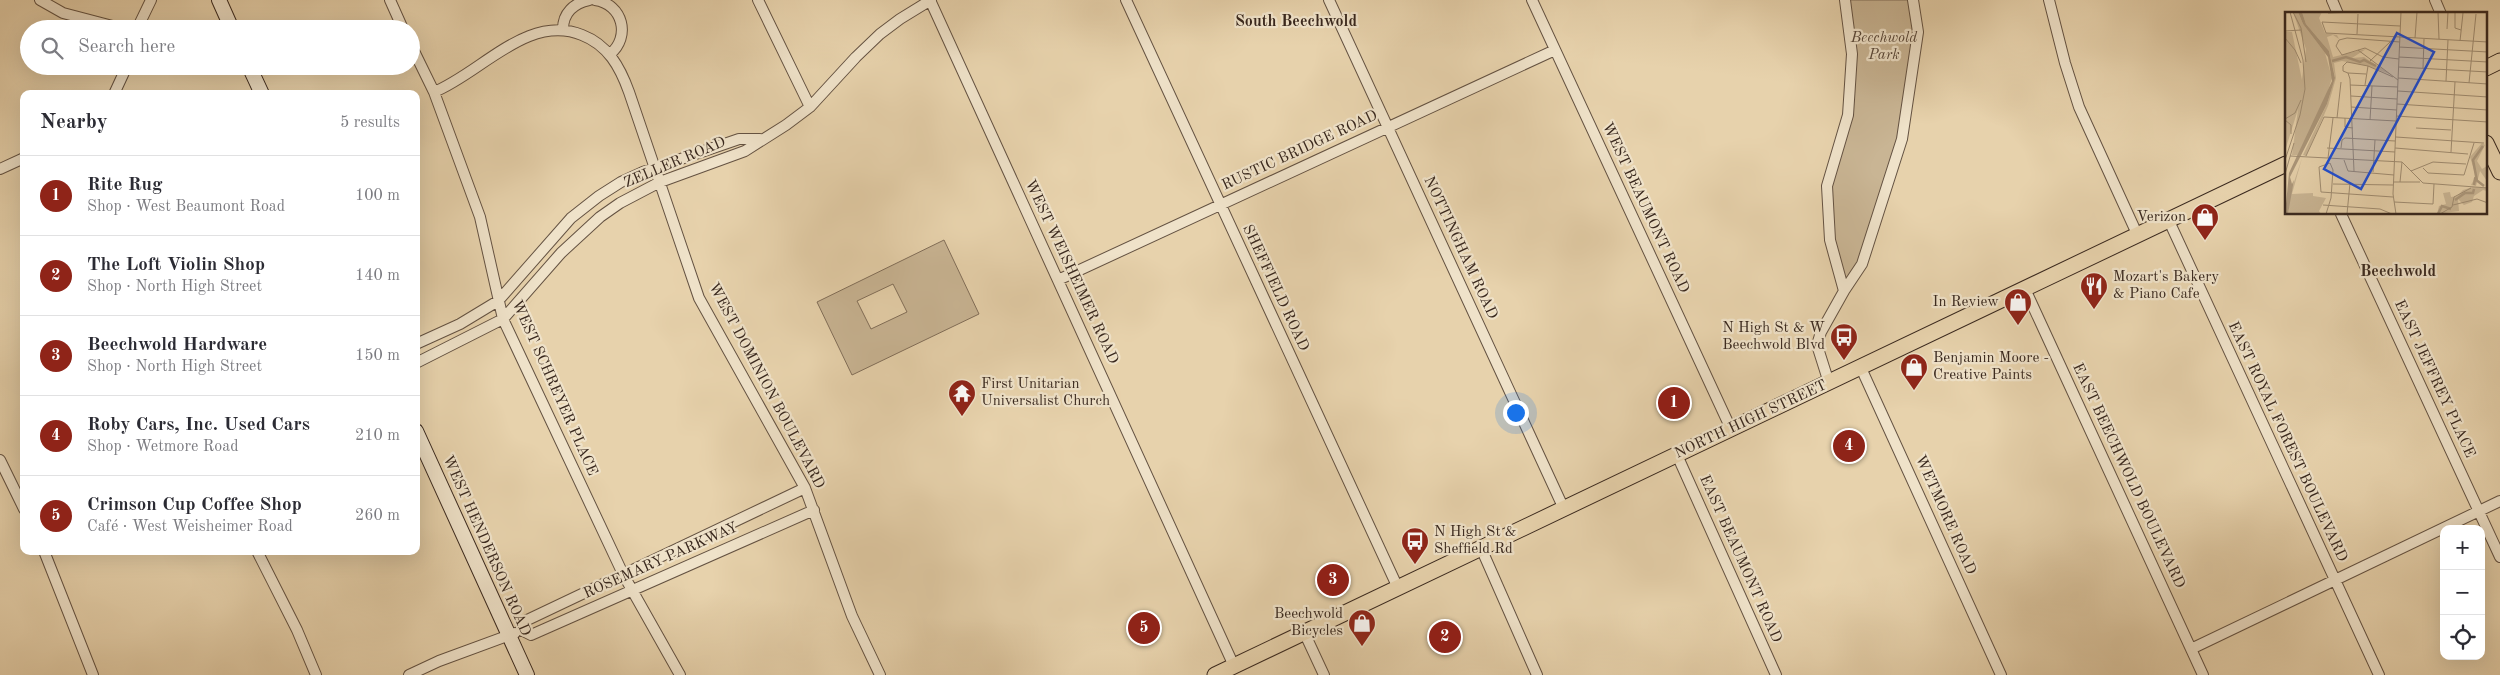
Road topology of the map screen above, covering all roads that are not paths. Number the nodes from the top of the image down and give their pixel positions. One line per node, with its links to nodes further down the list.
1 (40, 0): 19 (street)
2 (151, 0): 20 (street)
3 (219, 0): 21 (main road)
4 (390, 0): 22 (street)
5 (589, 0): 23 (street)
6 (596, 0): 25 (street)
7 (758, 0): 34 (street)
8 (931, 0): 34 (street, ZELLER ROAD); 48 (street, WEST WEISHEIMER ROAD)
9 (1126, 0): 44 (street, SHEFFIELD ROAD)
10 (1329, 0): 35 (street, NOTTINGHAM ROAD)
11 (1532, 0): 24 (street, WEST BEAUMONT ROAD)
12 (1845, 0): 50 (street)
13 (1914, 0): 50 (street)
14 (2049, 0): 47 (street)
15 (2332, 0): 17 (street)
16 (2435, 0): 18 (street)
17 (2337, 12)
18 (2440, 12)
19 (90, 20)
20 (141, 20)
21 (228, 20)
22 (400, 20)
23 (563, 29): 25 (street, WEST DOMINION BOULEVARD); 33 (street)
24 (1555, 50): 35 (street, RUSTIC BRIDGE ROAD); 57 (street, WEST BEAUMONT ROAD)
25 (610, 54): 40 (street, WEST DOMINION BOULEVARD)
26 (2500, 61): 28 (main road)
27 (420, 63): 33 (street, WEST SCHREYER PLACE)
28 (2488, 67)
29 (123, 75): 31 (street)
30 (254, 75): 32 (main road)
31 (116, 90)
32 (260, 90)
33 (434, 92): 51 (street, WEST SCHREYER PLACE)
34 (810, 107): 36 (street, ZELLER ROAD)
35 (1388, 127): 44 (street, RUSTIC BRIDGE ROAD); 66 (street, NOTTINGHAM ROAD)
36 (760, 139): 40 (street, ZELLER ROAD); 43 (street, ZELLER ROAD)
37 (2488, 147): 42 (main road)
38 (20, 160): 41 (street)
39 (2285, 164): 46 (main road, NORTH HIGH STREET)
40 (655, 167): 43 (street, WEST DOMINION BOULEVARD); 51 (street, ZELLER ROAD)
41 (0, 169)
42 (2500, 172)
43 (660, 182): 52 (street, ZELLER ROAD); 63 (street, WEST DOMINION BOULEVARD)
44 (1220, 204): 48 (street, RUSTIC BRIDGE ROAD); 75 (street, SHEFFIELD ROAD)
45 (2341, 215): 68 (street, EAST JEFFREY PLACE)
46 (2169, 221): 47 (main road, NORTH HIGH STREET); 74 (street, EAST ROYAL FOREST BOULEVARD)
47 (2138, 236): 49 (main road, NORTH HIGH STREET)
48 (1058, 280): 80 (street, WEST WEISHEIMER ROAD)
49 (2025, 290): 55 (main road, NORTH HIGH STREET); 79 (street, EAST BEECHWOLD BOULEVARD)
50 (1844, 291): 56 (street)
51 (498, 301): 52 (street, WEST SCHREYER PLACE); 53 (street, ZELLER ROAD)
52 (503, 319): 54 (street, ZELLER ROAD); 73 (street, WEST SCHREYER PLACE)
53 (420, 342)
54 (420, 361)
55 (1861, 368): 56 (main road, NORTH HIGH STREET); 91 (street, WETMORE ROAD)
56 (1829, 383): 57 (main road, NORTH HIGH STREET)
57 (1731, 429): 59 (main road, NORTH HIGH STREET)
58 (420, 439): 78 (main road, WEST HENDERSON ROAD)
59 (1677, 455): 66 (main road, NORTH HIGH STREET); 90 (street, EAST BEAUMONT ROAD)
60 (0, 460): 61 (street)
61 (11, 482): 62 (street); 64 (street)
62 (0, 483)
63 (805, 488): 67 (street, WEST DOMINION BOULEVARD); 73 (street, ROSEMARY PARKWAY)
64 (20, 501)
65 (2500, 501): 68 (street)
66 (1564, 509): 69 (main road, NORTH HIGH STREET)
67 (814, 510): 76 (street, ROSEMARY PARKWAY); 86 (street, WEST DOMINION BOULEVARD)
68 (2479, 511): 72 (street, EAST JEFFREY PLACE); 74 (street)
69 (1481, 548): 75 (main road, NORTH HIGH STREET); 89 (street)
70 (46, 555): 81 (street)
71 (258, 555): 82 (street)
72 (2500, 557)
73 (623, 574): 76 (street, WEST SCHREYER PLACE); 78 (street, ROSEMARY PARKWAY)
74 (2335, 580): 79 (street); 93 (street, EAST ROYAL FOREST BOULEVARD)
75 (1398, 588): 77 (main road, NORTH HIGH STREET)
76 (632, 591): 78 (street, ROSEMARY PARKWAY); 85 (street, WEST SCHREYER PLACE)
77 (1304, 632): 80 (main road, NORTH HIGH STREET); 88 (street)
78 (515, 633): 83 (street, ROSEMARY PARKWAY); 84 (main road, WEST HENDERSON ROAD)
79 (2191, 649): 92 (street, EAST BEECHWOLD BOULEVARD)
80 (1234, 666): 87 (main road, NORTH HIGH STREET)
81 (93, 675)
82 (316, 675)
83 (409, 675)
84 (527, 675)
85 (680, 675)
86 (880, 675)
87 (1215, 675)
88 (1324, 675)
89 (1538, 675)
90 (1776, 675)
91 (2001, 675)
92 (2204, 675)
93 (2379, 675)

